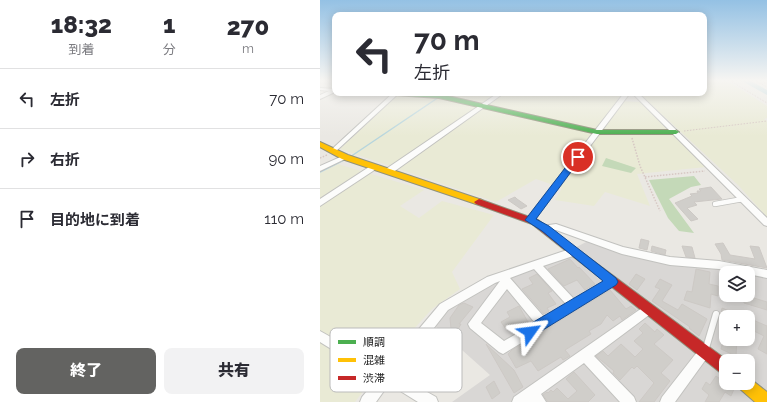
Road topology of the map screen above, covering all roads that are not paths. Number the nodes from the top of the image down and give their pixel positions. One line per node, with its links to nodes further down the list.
1 (389, 99): 10 (street)
2 (451, 99): 6 (street)
3 (493, 99): 6 (street)
4 (623, 99): 7 (street)
5 (640, 99): 8 (street)
6 (482, 106): 7 (street); 14 (street)
7 (597, 132): 8 (street); 18 (street)
8 (676, 132): 15 (street)
9 (320, 144): 10 (street)
10 (333, 151): 11 (street)
11 (345, 157): 12 (street); 13 (street)
12 (375, 167): 14 (street); 16 (street)
13 (320, 169)
14 (389, 171): 18 (street)
15 (743, 199): 17 (lane); 19 (street)
16 (320, 203)
17 (715, 204)
18 (530, 220): 20 (street)
19 (767, 223)
20 (545, 228): 21 (street); 23 (street)
21 (573, 252): 22 (street); 25 (street)
22 (536, 265): 24 (street); 26 (street)
23 (767, 274)
24 (504, 279): 29 (street); 29 (street); 30 (street)
25 (612, 282): 26 (street); 27 (street)
26 (573, 306): 29 (street)
27 (649, 309): 33 (street); 34 (street)
28 (716, 314): 33 (lane)
29 (543, 324)
30 (428, 328)
31 (320, 336): 32 (street)
32 (330, 342)
33 (706, 351): 35 (street); 44 (street)
34 (585, 355): 39 (street); 43 (street)
35 (719, 362)
36 (752, 390): 45 (street)
37 (375, 392): 40 (street)
38 (414, 392): 41 (street)
39 (536, 398): 42 (street)
40 (367, 402)
41 (431, 402)
42 (519, 402)
43 (629, 402)
44 (667, 402)
45 (767, 402)

